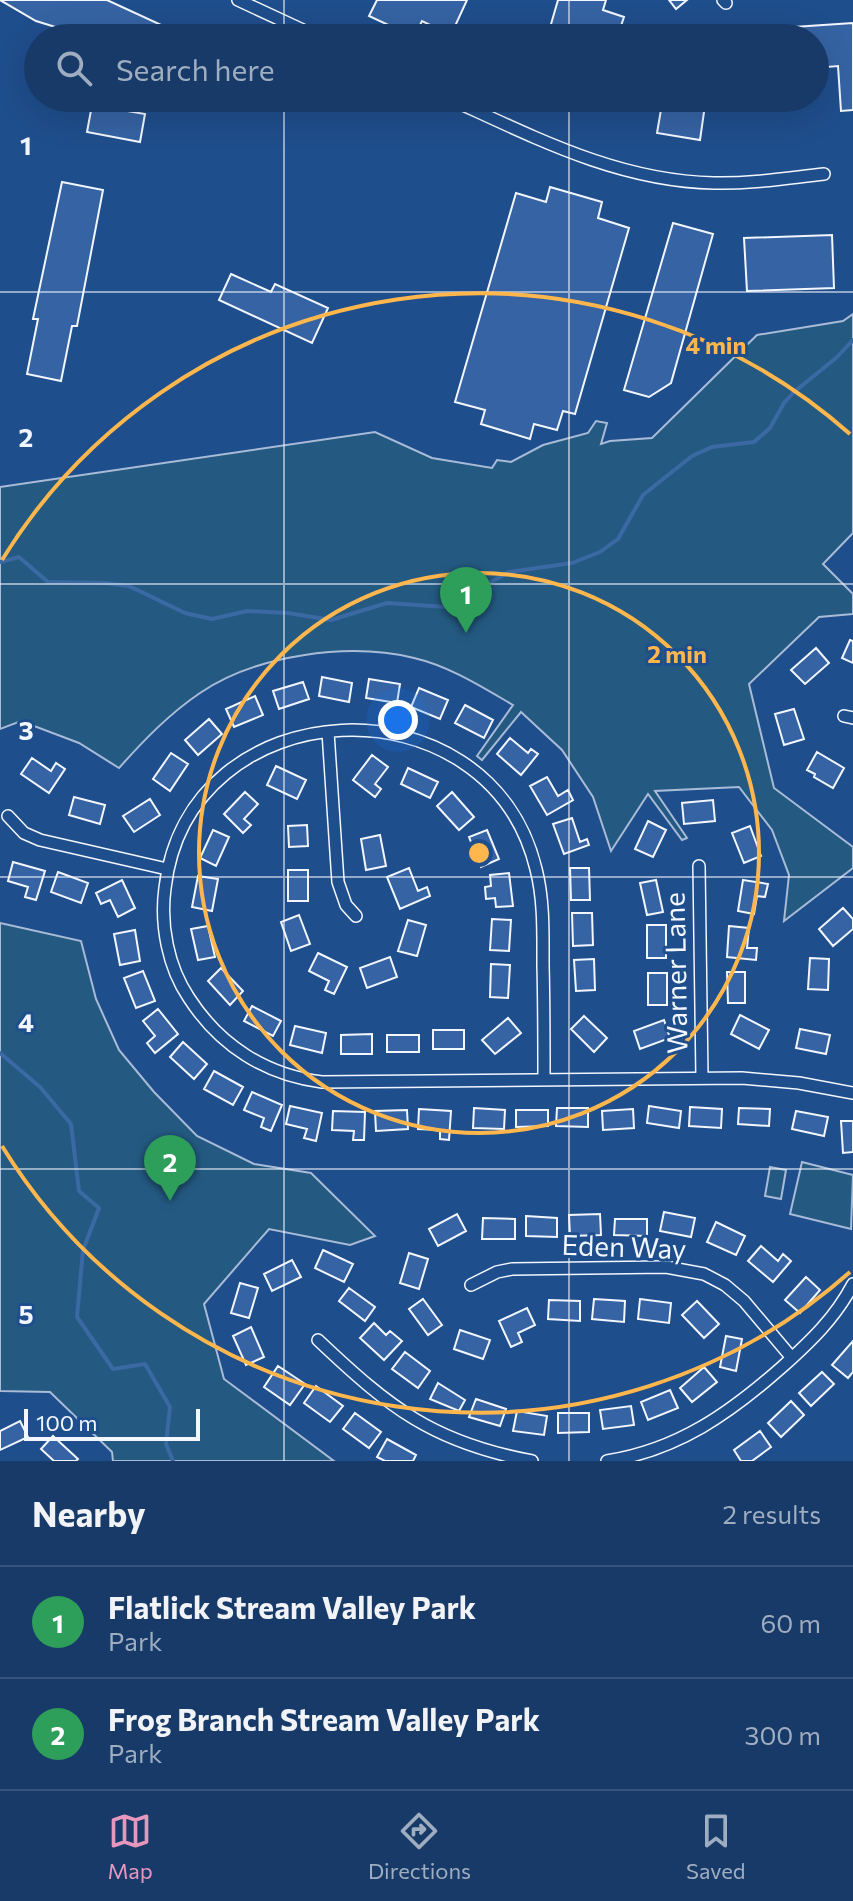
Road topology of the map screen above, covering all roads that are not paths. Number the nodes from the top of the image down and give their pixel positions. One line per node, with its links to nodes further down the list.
1 (238, 0): 2 (street)
2 (290, 24)
3 (480, 112): 4 (street)
4 (824, 174)
5 (328, 732): 8 (street); 9 (street); 11 (street)
6 (8, 816): 8 (street)
7 (699, 866): 10 (street, Warner Lane)
8 (167, 869): 11 (street)
9 (356, 916)
10 (702, 1078): 11 (street); 12 (street)
11 (544, 1080)
12 (853, 1093)
13 (853, 1284): 16 (street)
14 (471, 1285): 16 (street, Eden Way)
15 (318, 1340): 17 (street)
16 (792, 1358): 18 (street)
17 (532, 1461)
18 (607, 1461)

